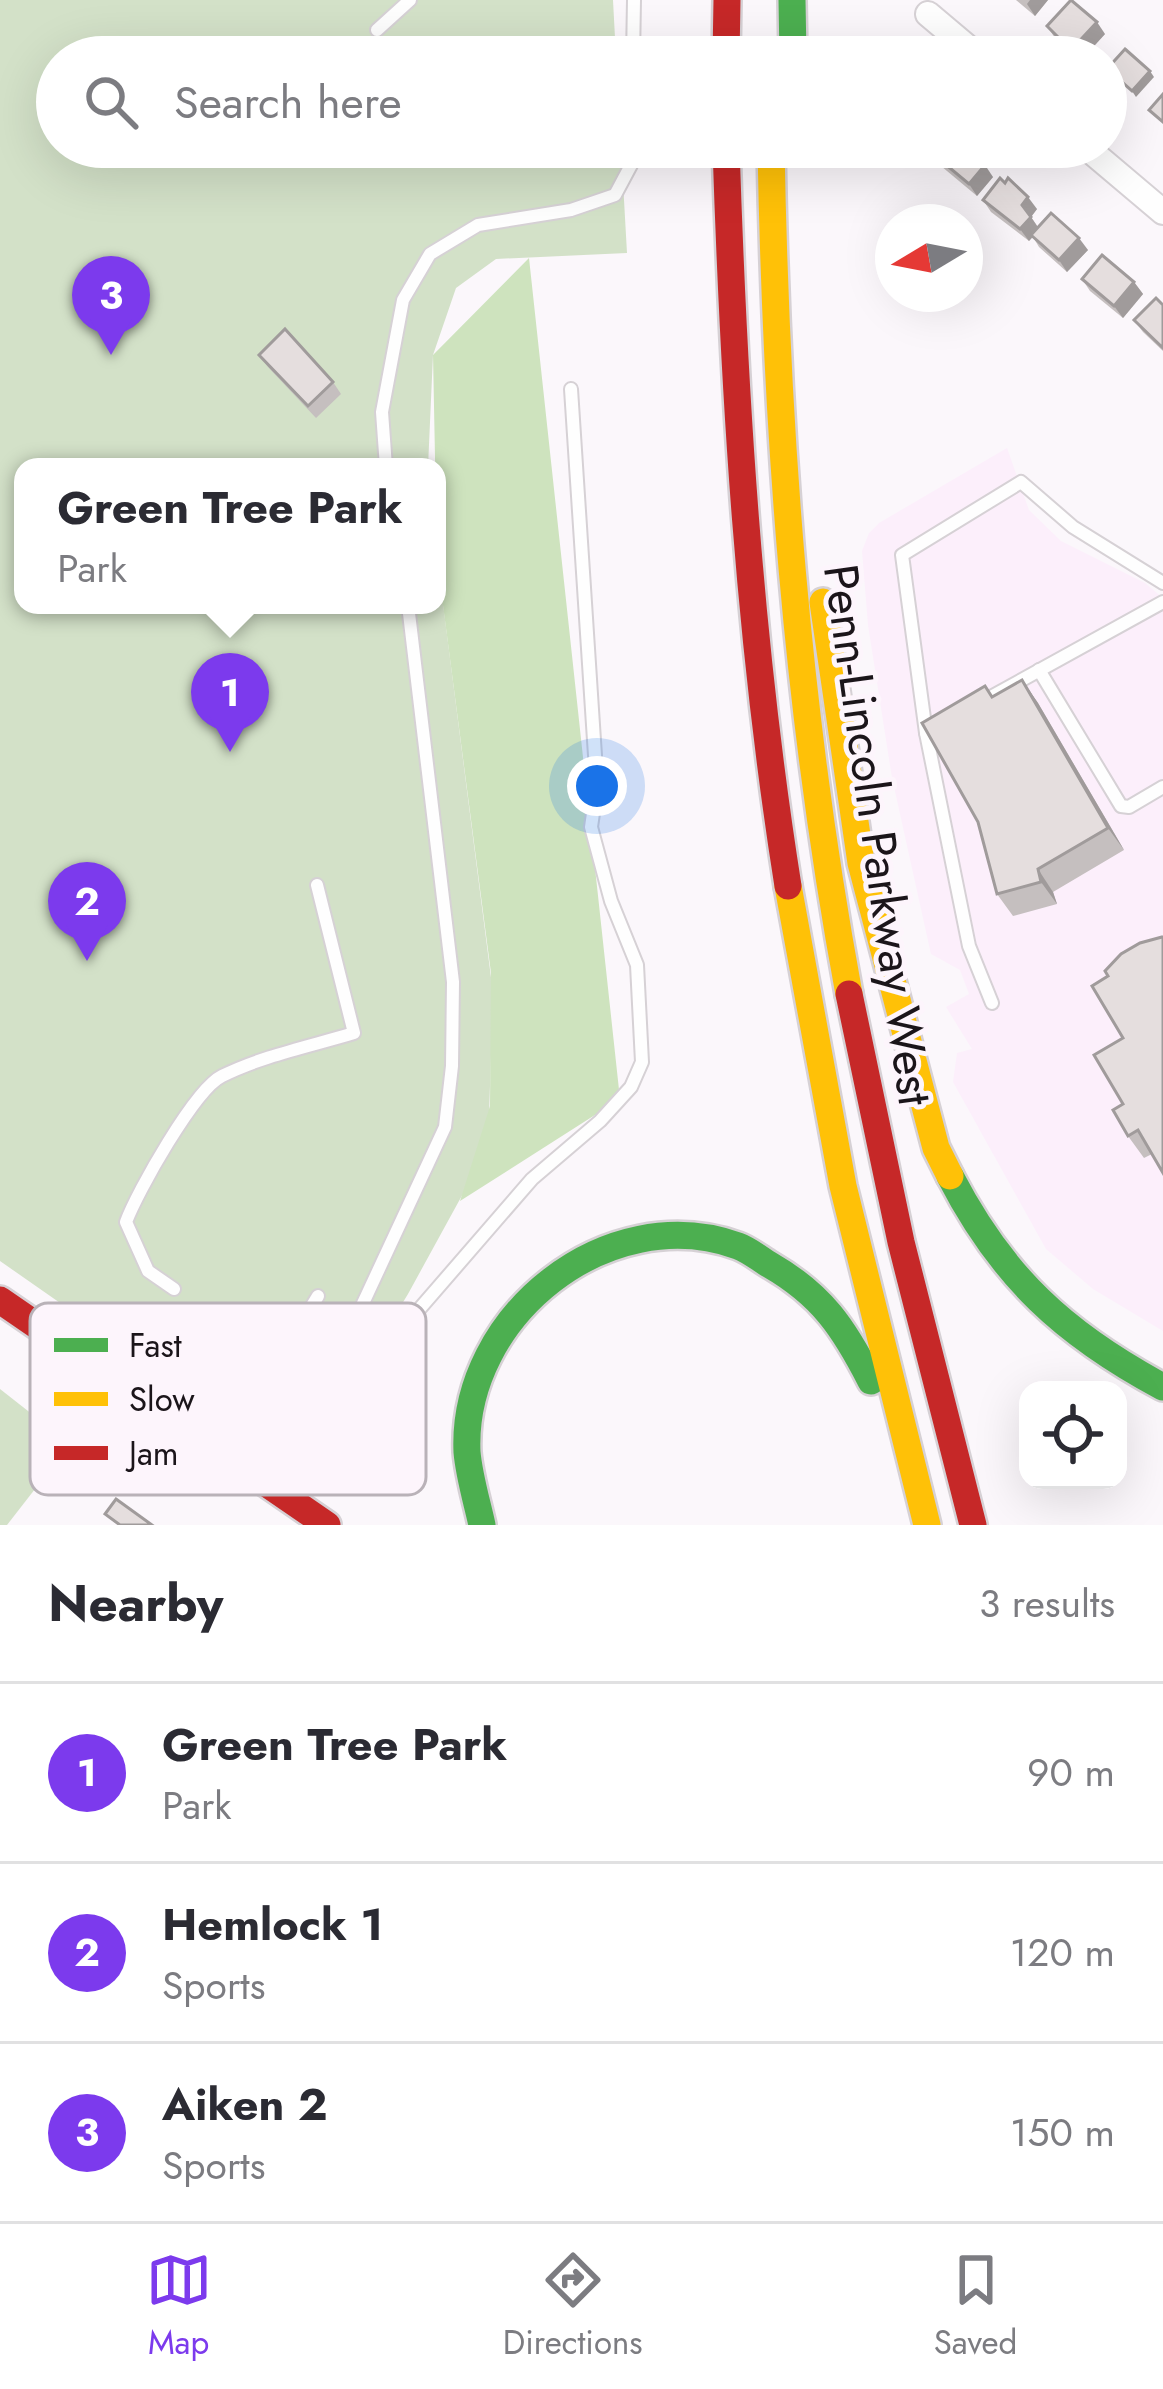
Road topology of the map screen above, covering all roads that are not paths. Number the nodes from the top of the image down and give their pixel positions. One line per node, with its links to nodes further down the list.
1 (410, 0): 7 (lane)
2 (634, 0): 8 (lane)
3 (727, 0): 9 (main road)
4 (771, 0): 10 (main road)
5 (793, 0): 11 (main road)
6 (928, 14): 12 (street)
7 (376, 30)
8 (633, 36)
9 (726, 36)
10 (770, 36)
11 (794, 36)
12 (954, 36)
13 (629, 168): 20 (lane)
14 (727, 168): 37 (main road, Penn-Lincoln Parkway West)
15 (771, 168): 42 (main road, Penn-Lincoln Parkway West)
16 (795, 168): 36 (main road)
17 (1111, 168): 18 (street)
18 (1163, 212)
19 (571, 389): 34 (lane)
20 (385, 458)
21 (1163, 583): 25 (lane)
22 (1163, 602): 24 (lane)
23 (409, 614): 33 (lane)
24 (1040, 670): 25 (lane); 26 (lane)
25 (926, 733): 28 (lane)
26 (1163, 787)
27 (317, 885): 29 (lane)
28 (992, 1003)
29 (174, 1288)
30 (318, 1296): 32 (lane)
31 (0, 1300): 35 (main road)
32 (314, 1303)
33 (364, 1303)
34 (425, 1303)
35 (30, 1321)
36 (1163, 1387)
37 (912, 1474): 40 (main road); 41 (main road, Penn-Lincoln Parkway West)
38 (297, 1517): 39 (main road)
39 (327, 1525)
40 (482, 1525)
41 (927, 1525)
42 (973, 1525)

